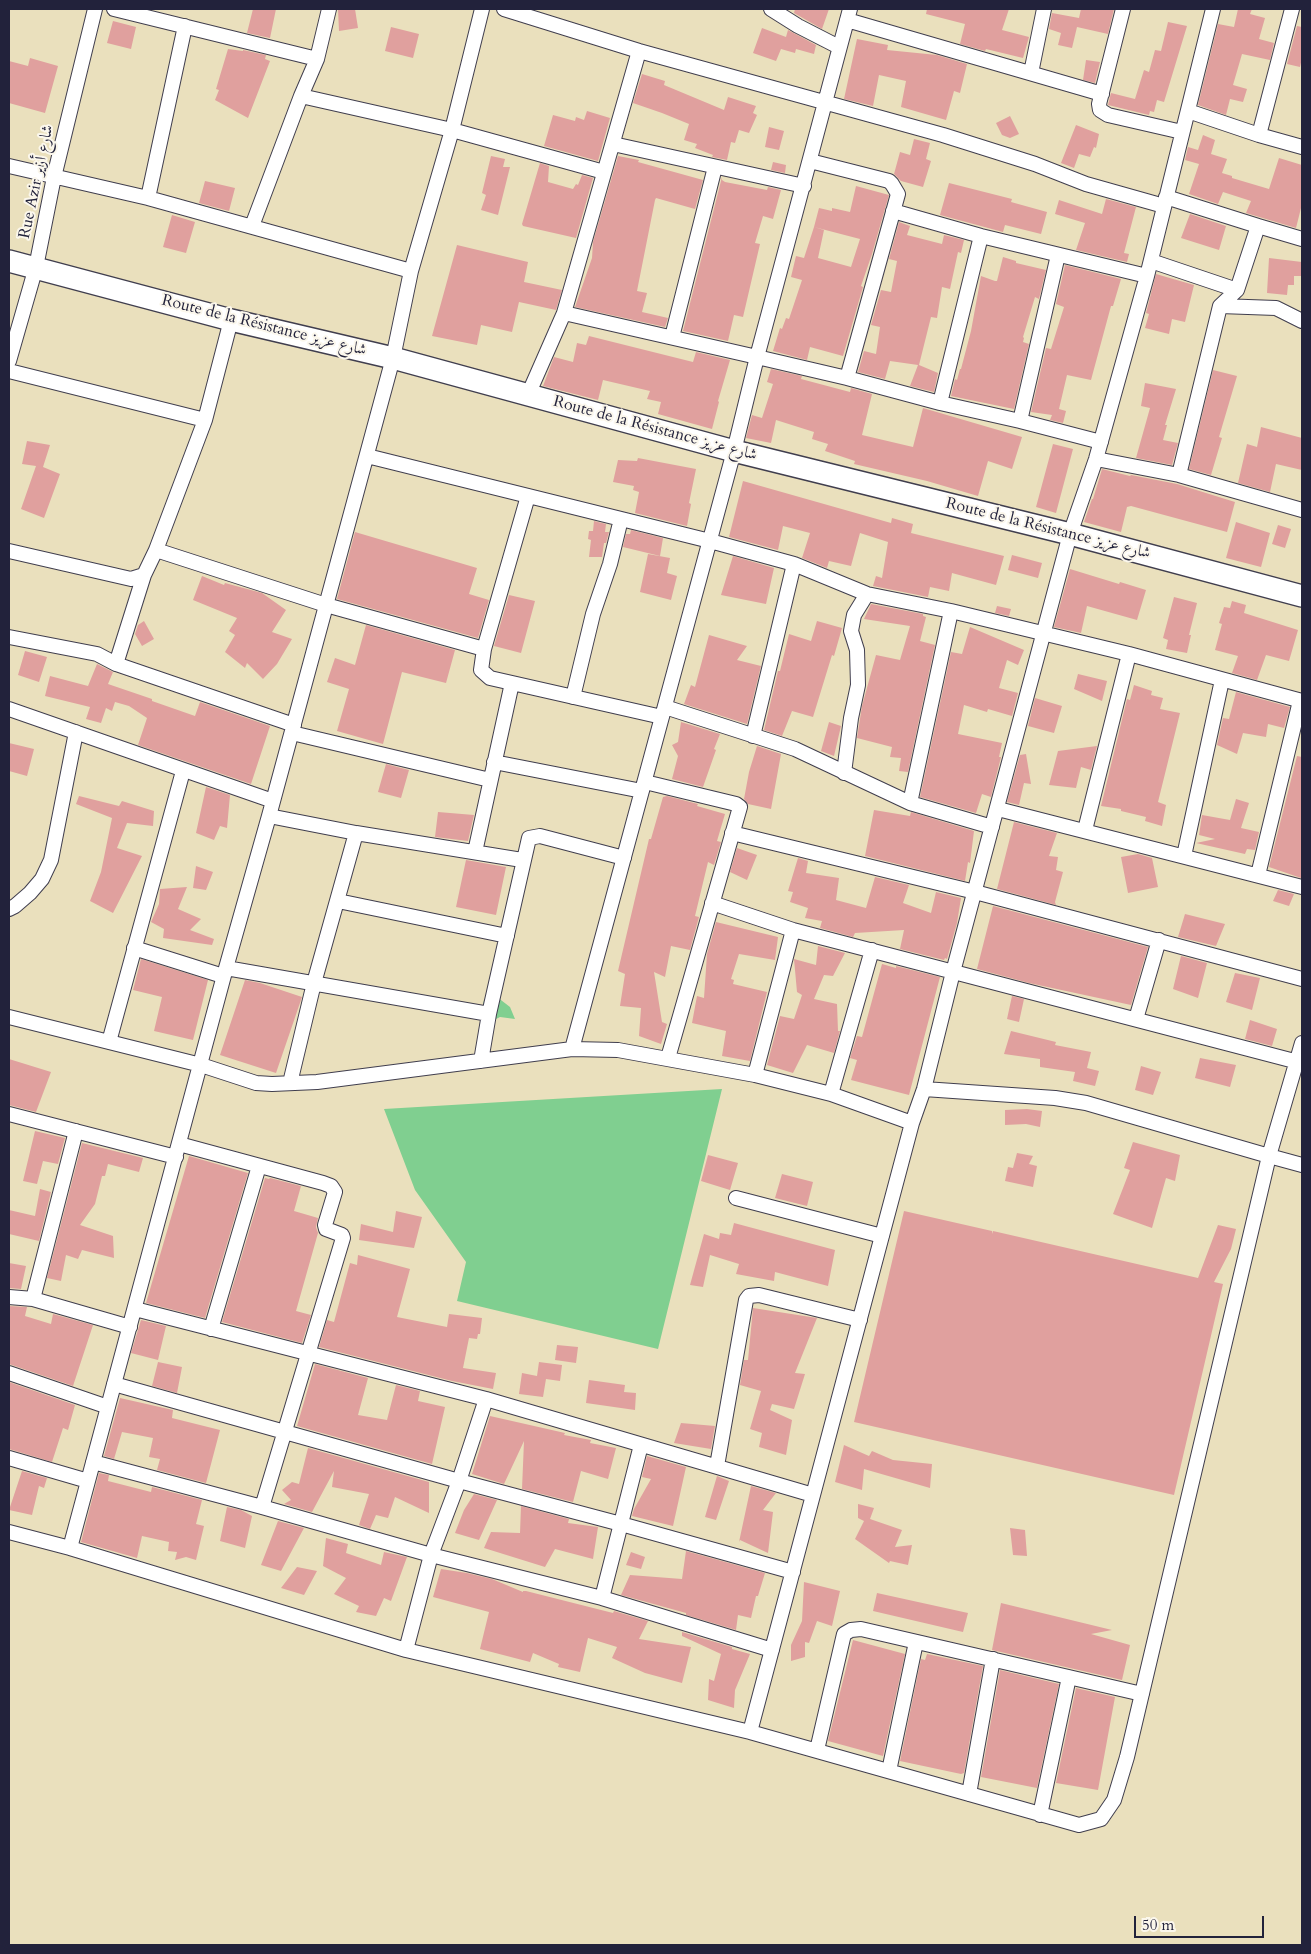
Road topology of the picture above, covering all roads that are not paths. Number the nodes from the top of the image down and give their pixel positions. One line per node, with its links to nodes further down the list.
1 (95, 9): 31 (street, Rue Azir شارع أزير)
2 (114, 9): 13 (street)
3 (329, 9): 16 (street)
4 (479, 9): 22 (street)
5 (504, 9): 11 (street)
6 (771, 9): 14 (street)
7 (1044, 9): 17 (street)
8 (1122, 9): 18 (street)
9 (1213, 9): 21 (street)
10 (1292, 9): 24 (street)
11 (541, 14): 15 (street)
12 (849, 14): 14 (street); 17 (street)
13 (185, 26): 16 (street); 33 (street)
14 (839, 47): 20 (street)
15 (639, 51): 20 (street); 25 (street)
16 (317, 59): 19 (street)
17 (1031, 73): 18 (street)
18 (1102, 94): 23 (street)
19 (302, 96): 22 (street); 36 (street)
20 (826, 102): 27 (street); 34 (street)
21 (1188, 111): 23 (street); 24 (street)
22 (452, 130): 30 (street); 44 (street)
23 (1182, 132): 34 (street)
24 (1259, 135): 26 (street)
25 (613, 144): 29 (street); 30 (street)
26 (1302, 147)
27 (810, 161): 32 (street); 35 (street)
28 (9, 166): 31 (street)
29 (715, 167): 32 (street); 51 (street)
30 (604, 172): 48 (street)
31 (54, 177): 33 (street); 43 (street, Rue Azir شارع أزير)
32 (804, 186): 52 (street)
33 (148, 198): 36 (street)
34 (1165, 201): 37 (street); 42 (street)
35 (893, 211): 38 (street); 56 (street)
36 (252, 226): 44 (street)
37 (1258, 226): 39 (street); 46 (street)
38 (981, 236): 40 (street); 58 (street)
39 (1302, 239)
40 (1058, 254): 45 (street); 60 (street)
41 (9, 260): 43 (main road, Route de la Résistance شارع عزيز)
42 (1150, 261): 45 (street); 46 (street)
43 (36, 267): 49 (main road, Route de la Résistance شارع عزيز); 54 (street, Rue Azir شارع أزير)
44 (412, 271): 53 (street)
45 (1147, 276): 61 (street)
46 (1237, 290): 47 (street)
47 (1220, 306): 50 (street); 65 (street)
48 (564, 313): 51 (street); 57 (street)
49 (232, 320): 53 (main road, Route de la Résistance شارع عزيز); 59 (street)
50 (1302, 321)
51 (672, 337): 52 (street)
52 (757, 357): 56 (street); 62 (street)
53 (393, 358): 57 (main road, Route de la Résistance شارع عزيز); 63 (street)
54 (9, 361)
55 (9, 371): 59 (street)
56 (847, 378): 58 (street)
57 (528, 395): 62 (main road, Route de la Résistance شارع عزيز)
58 (940, 404): 60 (street)
59 (205, 420): 71 (street)
60 (1020, 421): 61 (street)
61 (1101, 442): 64 (street)
62 (734, 451): 69 (main road, Route de la Résistance شارع عزيز); 70 (street)
63 (367, 456): 66 (street); 77 (street)
64 (1096, 459): 65 (street); 69 (street)
65 (1179, 475): 67 (street)
66 (528, 496): 68 (street); 81 (street)
67 (1302, 510)
68 (621, 519): 70 (street); 86 (street)
69 (1070, 534): 76 (main road, Route de la Résistance شارع عزيز); 79 (street)
70 (710, 541): 73 (street); 89 (street)
71 (156, 550): 74 (street); 77 (street)
72 (9, 551): 74 (street)
73 (794, 564): 75 (street); 92 (street)
74 (144, 575): 83 (street)
75 (867, 594): 78 (street); 95 (street)
76 (1302, 596)
77 (326, 605): 81 (street); 90 (street)
78 (951, 610): 79 (street); 99 (street)
79 (1045, 634): 82 (street); 100 (street)
80 (9, 637): 83 (street)
81 (484, 649): 85 (street)
82 (1128, 654): 84 (street); 103 (street)
83 (116, 664): 90 (street)
84 (1222, 680): 87 (street); 107 (street)
85 (512, 683): 86 (street); 93 (street)
86 (573, 697): 89 (street)
87 (1301, 701): 110 (street)
88 (9, 711): 91 (street)
89 (664, 712): 92 (street); 97 (street)
90 (293, 729): 96 (street); 98 (street)
91 (76, 732): 94 (street); 115 (street)
92 (753, 736): 95 (street)
93 (494, 762): 96 (street); 97 (street)
94 (183, 771): 98 (street); 119 (street)
95 (844, 773): 99 (street)
96 (490, 780): 106 (street)
97 (643, 787): 105 (street); 108 (street)
98 (273, 801): 101 (street)
99 (910, 803): 102 (street)
100 (998, 808): 102 (street); 103 (street)
101 (269, 816): 104 (street); 121 (street)
102 (992, 827): 112 (street)
103 (1085, 830): 107 (street)
104 (356, 833): 106 (street); 113 (street)
105 (732, 833): 112 (street); 114 (street)
106 (474, 852): 109 (street)
107 (1184, 856): 110 (street)
108 (624, 858): 109 (street); 130 (street)
109 (522, 860): 117 (street)
110 (1258, 875): 111 (street)
111 (1302, 887)
112 (975, 892): 118 (street); 122 (street)
113 (338, 901): 117 (street); 124 (street)
114 (712, 903): 116 (street); 131 (street)
115 (9, 909)
116 (793, 930): 120 (street); 135 (street)
117 (506, 936): 125 (street)
118 (1159, 940): 123 (street); 127 (street)
119 (134, 948): 121 (street); 128 (street)
120 (872, 950): 122 (street); 138 (street)
121 (224, 972): 124 (street); 134 (street)
122 (953, 972): 127 (street); 137 (street)
123 (1302, 979)
124 (314, 983): 125 (street); 136 (street)
125 (489, 1014): 132 (street)
126 (9, 1017): 128 (street)
127 (1136, 1019): 133 (street)
128 (109, 1042): 134 (street)
129 (1302, 1043): 133 (street)
130 (572, 1049): 131 (street); 132 (street)
131 (668, 1058): 135 (street)
132 (481, 1061): 136 (street)
133 (1300, 1062): 143 (street)
134 (201, 1065): 136 (street); 142 (street)
135 (755, 1075): 138 (street)
136 (290, 1083)
137 (924, 1089): 140 (street); 143 (street)
138 (832, 1094): 140 (street)
139 (9, 1114): 141 (street)
140 (912, 1123): 147 (street)
141 (76, 1131): 142 (street); 149 (street)
142 (178, 1151): 145 (street); 150 (street)
143 (1269, 1156): 144 (street); 179 (street)
144 (1302, 1165)
145 (259, 1166): 153 (street); 154 (street)
146 (736, 1198): 147 (street)
147 (882, 1236): 151 (street)
148 (9, 1297): 149 (street)
149 (33, 1299): 152 (street)
150 (135, 1309): 152 (street); 153 (street)
151 (860, 1320): 163 (street); 166 (street)
152 (130, 1327): 156 (street)
153 (211, 1329): 154 (street)
154 (308, 1355): 157 (street); 159 (street)
155 (9, 1373): 158 (street)
156 (114, 1384): 158 (street); 159 (street)
157 (486, 1399): 160 (street); 165 (street)
158 (108, 1407): 162 (street)
159 (285, 1432): 165 (street); 167 (street)
160 (641, 1445): 163 (street); 168 (street)
161 (9, 1458): 164 (street)
162 (93, 1462): 164 (street); 167 (street)
163 (717, 1466): 166 (street)
164 (88, 1481): 170 (street)
165 (459, 1481): 168 (street); 171 (street)
166 (813, 1495): 172 (street)
167 (262, 1507): 171 (street)
168 (621, 1524): 172 (street); 173 (street)
169 (9, 1532): 170 (street)
170 (70, 1548): 175 (street)
171 (431, 1555): 173 (street); 175 (street)
172 (793, 1572): 176 (street)
173 (602, 1598): 176 (street)
174 (916, 1642): 177 (street); 181 (street); 182 (street)
175 (406, 1650): 180 (street)
176 (772, 1650): 180 (street)
177 (993, 1659): 178 (street); 183 (street)
178 (1069, 1677): 179 (street); 184 (street)
179 (1142, 1694): 184 (street)
180 (750, 1732): 181 (street)
181 (817, 1750): 182 (street)
182 (889, 1771): 183 (street)
183 (969, 1794): 184 (street)
184 (1040, 1815)

